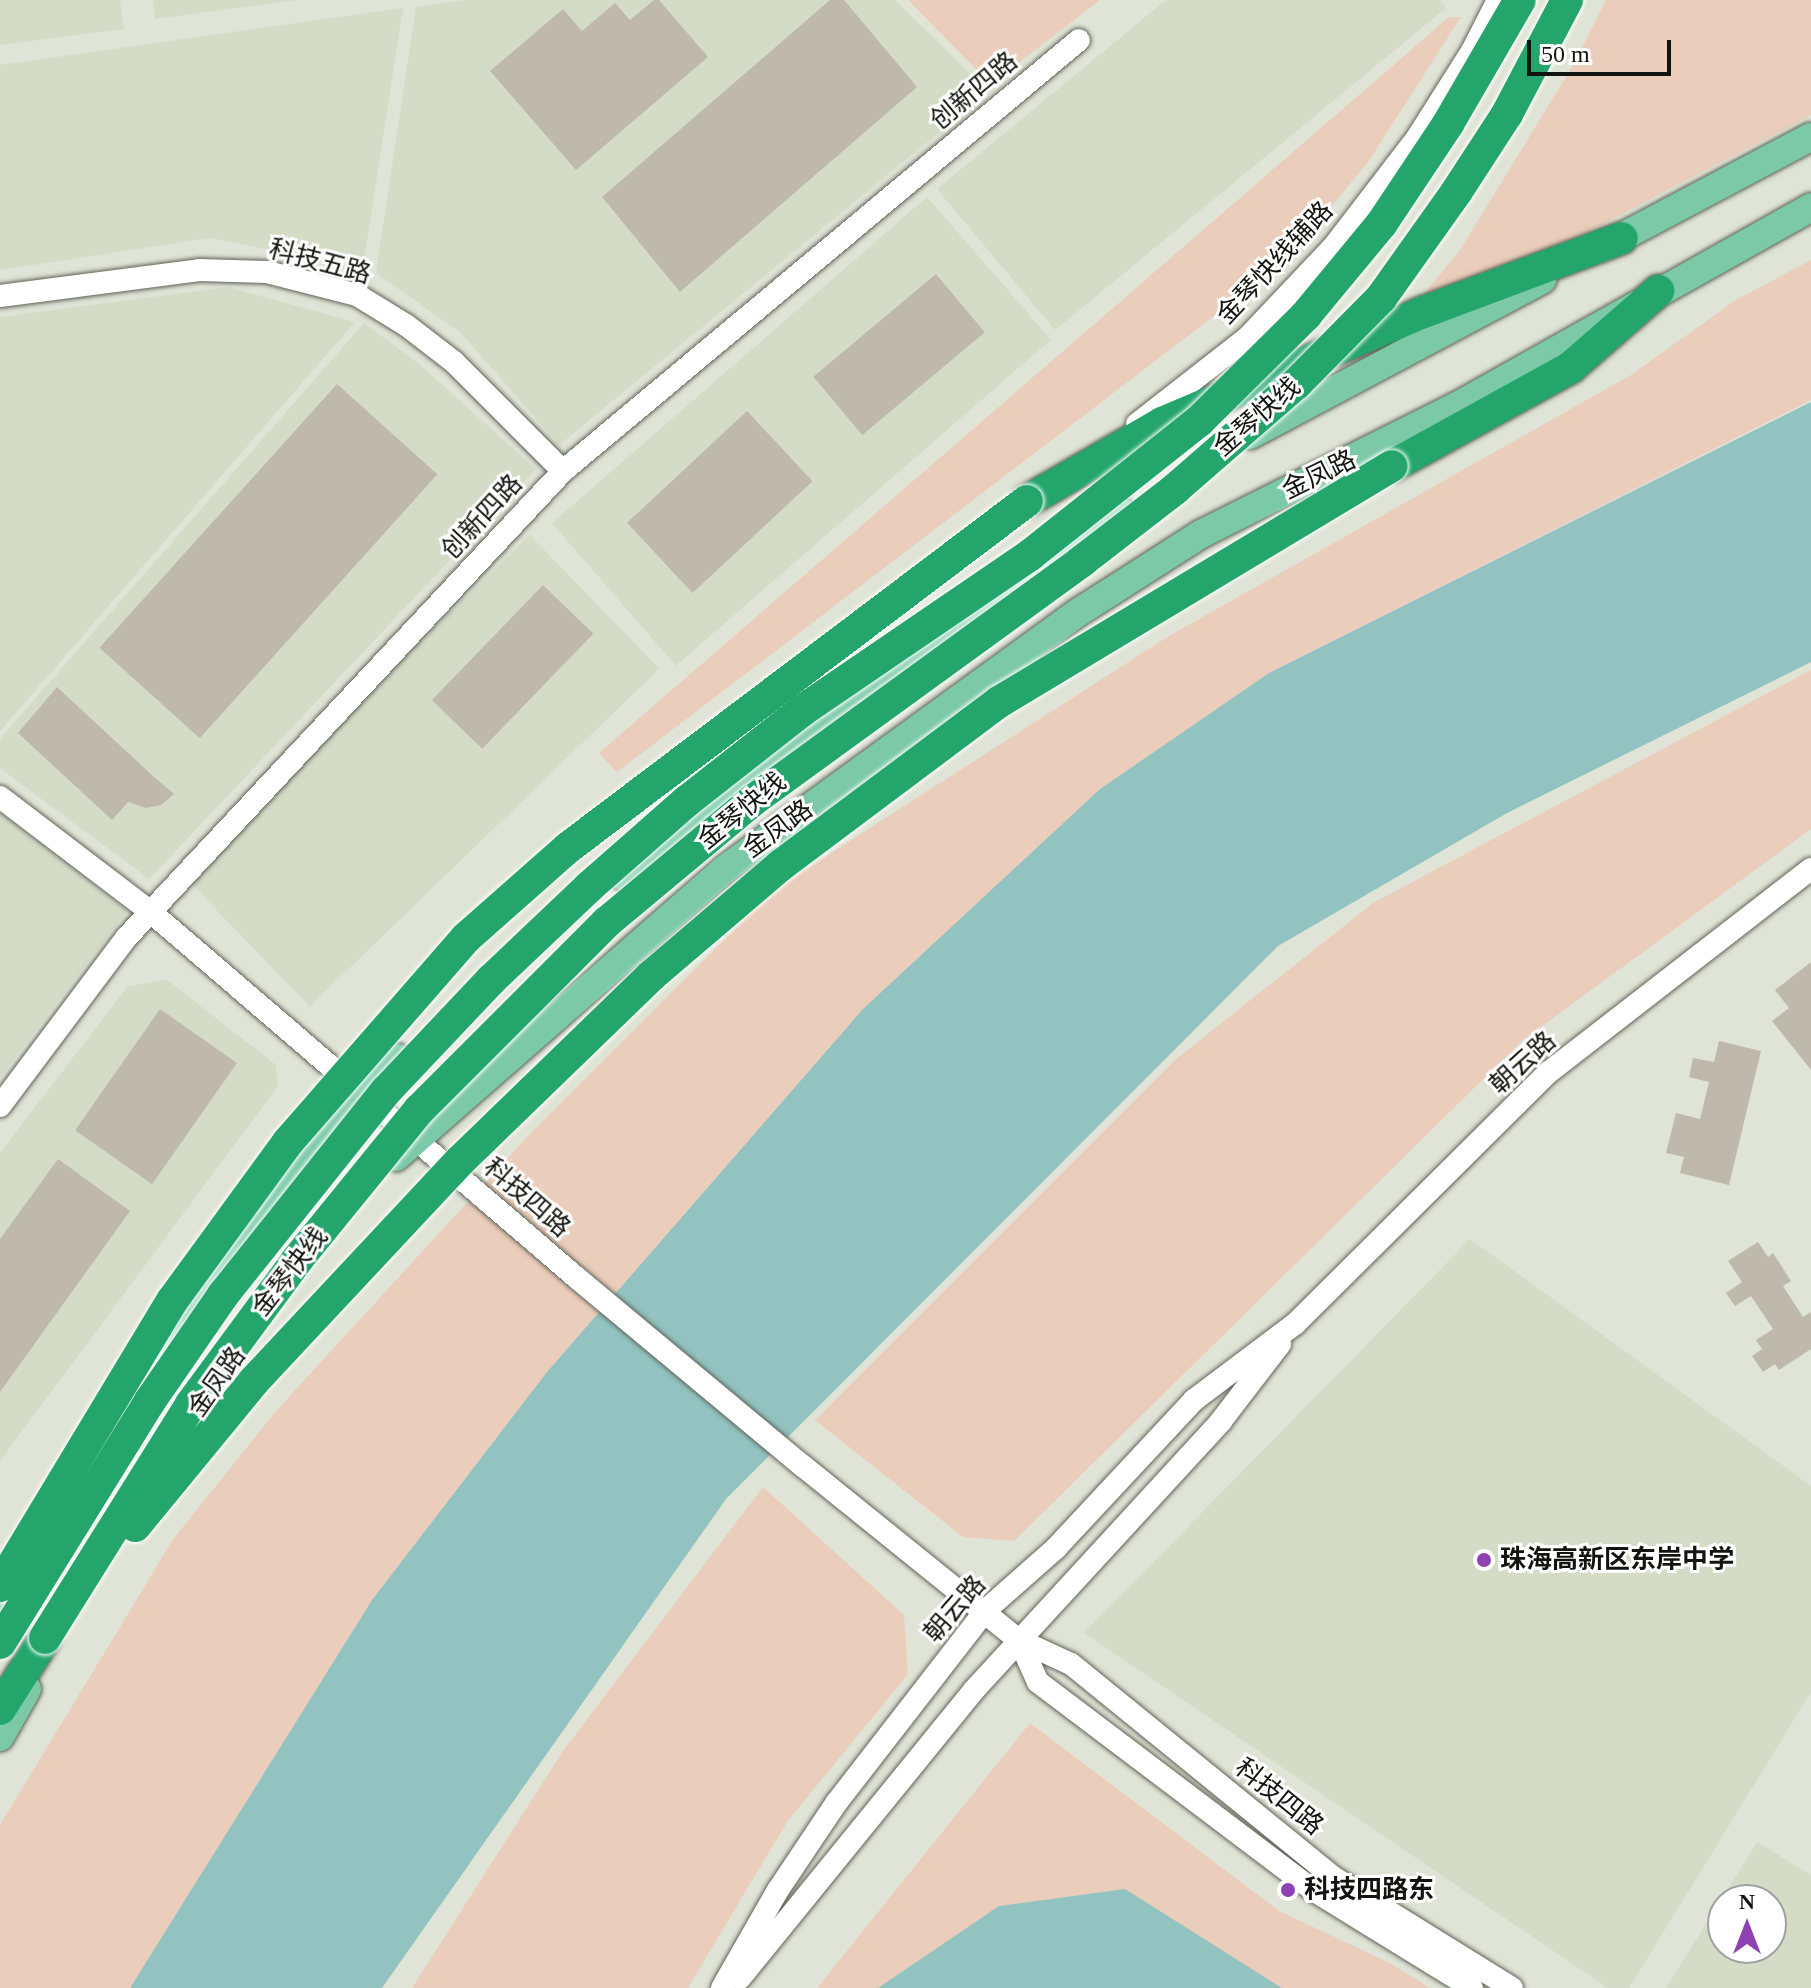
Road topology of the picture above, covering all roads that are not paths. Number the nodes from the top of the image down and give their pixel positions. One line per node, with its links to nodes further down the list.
1 (1498, 0): 11 (street, 金琴快线辅路)
2 (1520, 0): 24 (highway, 金琴快线, bridge)
3 (1567, 0): 22 (highway, 金琴快线, bridge)
4 (1079, 40): 10 (street, 创新四路)
5 (1811, 137): 7 (main road)
6 (1811, 207): 8 (main road, 金凤路)
7 (1622, 238): 11 (highway); 15 (main road)
8 (1658, 291): 17 (main road, 金凤路); 22 (highway, bridge)
9 (0, 296): 10 (street, 科技五路)
10 (563, 471): 14 (street, 创新四路)
11 (1027, 501): 19 (highway, bridge)
12 (0, 797): 14 (street, 科技四路)
13 (1811, 869): 18 (street, 朝云路)
14 (152, 913): 15 (street, 科技四路); 16 (street, 创新四路)
15 (362, 1093): 17 (street, 科技四路); 20 (main road)
16 (0, 1106)
17 (414, 1138): 21 (street, 科技四路); 26 (main road, 金凤路)
18 (1295, 1324): 21 (street, 朝云路); 23 (street, 朝云路)
19 (0, 1586)
20 (0, 1608)
21 (986, 1610): 23 (street, 科技四路); 27 (street, 朝云路)
22 (45, 1638): 25 (highway, 金琴快线)
23 (1019, 1640): 28 (street, 朝云路); 29 (street, 科技四路); 30 (street, 科技四路)
24 (0, 1643)
25 (0, 1709)
26 (0, 1737)
27 (722, 1988)
28 (732, 1988)
29 (1472, 1988)
30 (1512, 1988)

